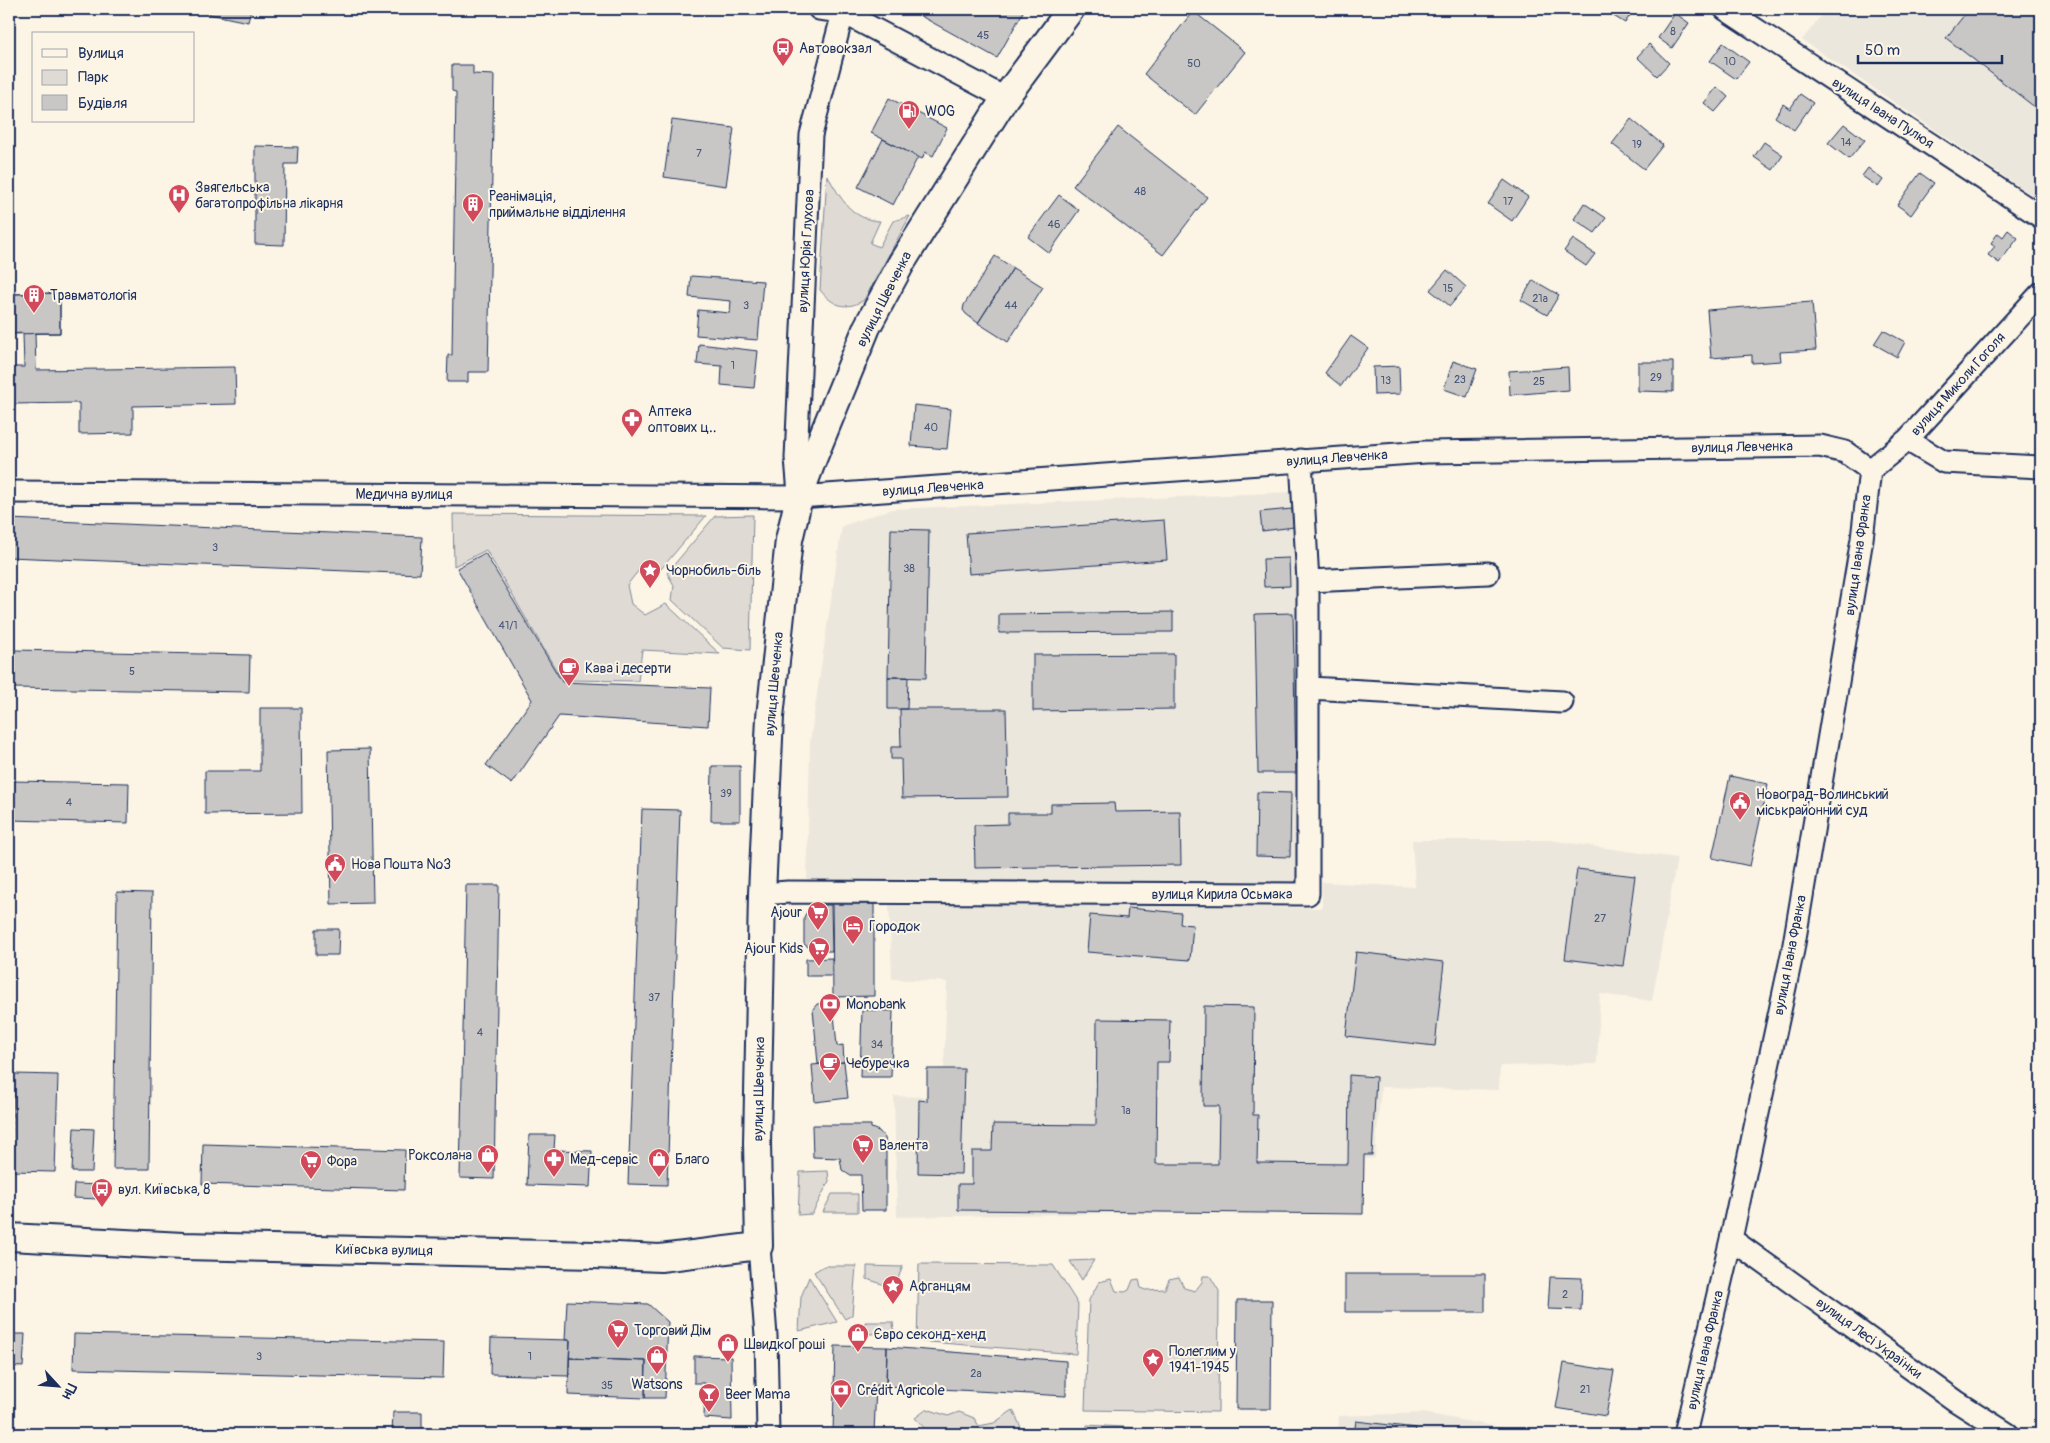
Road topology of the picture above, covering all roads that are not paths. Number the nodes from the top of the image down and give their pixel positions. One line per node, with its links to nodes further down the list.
1 (819, 9): 4 (street)
2 (1071, 9): 5 (main road, вулиця Шевченка)
3 (1725, 9): 6 (street, вулиця Івана Пулюя)
4 (843, 10): 5 (street); 13 (street, вулиця Юрія Глухова)
5 (1005, 98): 13 (main road, вулиця Шевченка)
6 (2041, 217)
7 (2041, 293): 8 (street, вулиця Миколи Гоголя)
8 (1907, 440): 10 (street); 11 (street, вулиця Миколи Гоголя)
9 (1301, 460): 11 (street, вулиця Левченка); 13 (street, вулиця Левченка); 15 (street, вулиця Кирила Осьмака)
10 (2041, 467)
11 (1870, 470): 20 (street, вулиця Івана Франка)
12 (9, 492): 13 (street, Медична вулиця)
13 (799, 497): 18 (main road, вулиця Шевченка)
14 (1488, 573): 15 (street)
15 (1308, 581): 16 (street, вулиця Кирила Осьмака)
16 (1309, 688): 17 (street); 18 (street, вулиця Кирила Осьмака)
17 (1562, 702)
18 (762, 894): 21 (main road, вулиця Шевченка)
19 (9, 1237): 21 (main road, Київська вулиця)
20 (1731, 1238): 23 (street, вулиця Івана Франка); 24 (street, вулиця Лесі Українки)
21 (759, 1246): 22 (street, вулиця Шевченка)
22 (768, 1434)
23 (1685, 1434)
24 (2008, 1434)

